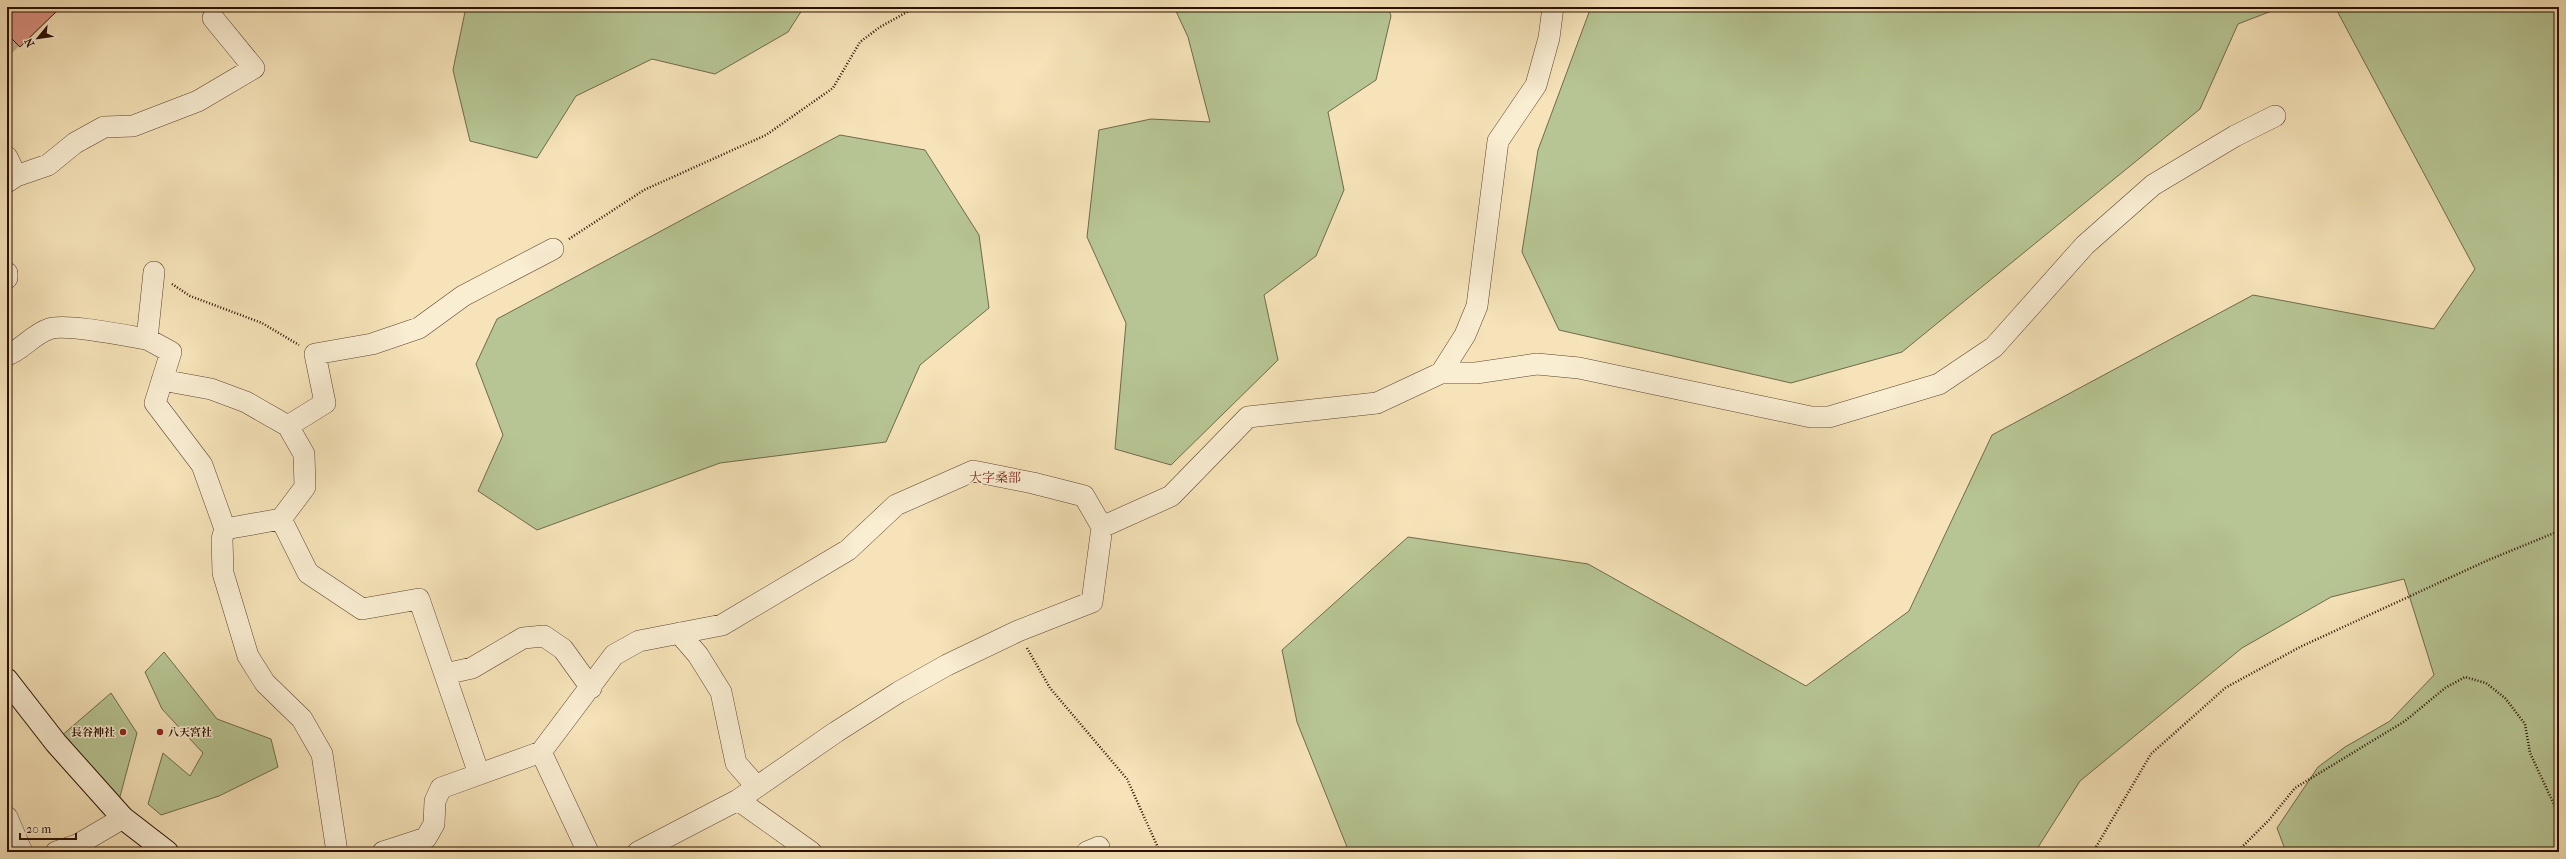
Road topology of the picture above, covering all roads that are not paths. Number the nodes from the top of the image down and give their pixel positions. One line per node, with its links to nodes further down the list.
1 (1553, 7): 12 (street)
2 (213, 18): 5 (street)
3 (2275, 116): 12 (street)
4 (7, 157): 5 (street)
5 (12, 179)
6 (553, 249): 14 (street)
7 (154, 272): 10 (street)
8 (7, 273): 9 (street)
9 (7, 278)
10 (147, 339): 11 (street); 13 (street)
11 (7, 355)
12 (1441, 373): 16 (street)
13 (162, 380): 14 (street); 17 (street)
14 (288, 426): 15 (street)
15 (282, 519): 17 (street); 19 (street)
16 (1102, 527): 18 (street); 24 (street)
17 (225, 528): 32 (street)
18 (679, 633): 21 (street); 24 (street)
19 (445, 674): 21 (street); 23 (street)
20 (7, 680): 27 (street)
21 (591, 688): 22 (street)
22 (542, 752): 23 (street); 34 (street)
23 (479, 774): 33 (street)
24 (757, 787): 25 (street)
25 (738, 800): 28 (street); 35 (street)
26 (7, 817): 29 (street)
27 (123, 818): 30 (street); 31 (street)
28 (642, 851)
29 (22, 852)
30 (56, 852)
31 (167, 852)
32 (336, 852)
33 (383, 852)
34 (588, 852)
35 (811, 852)

